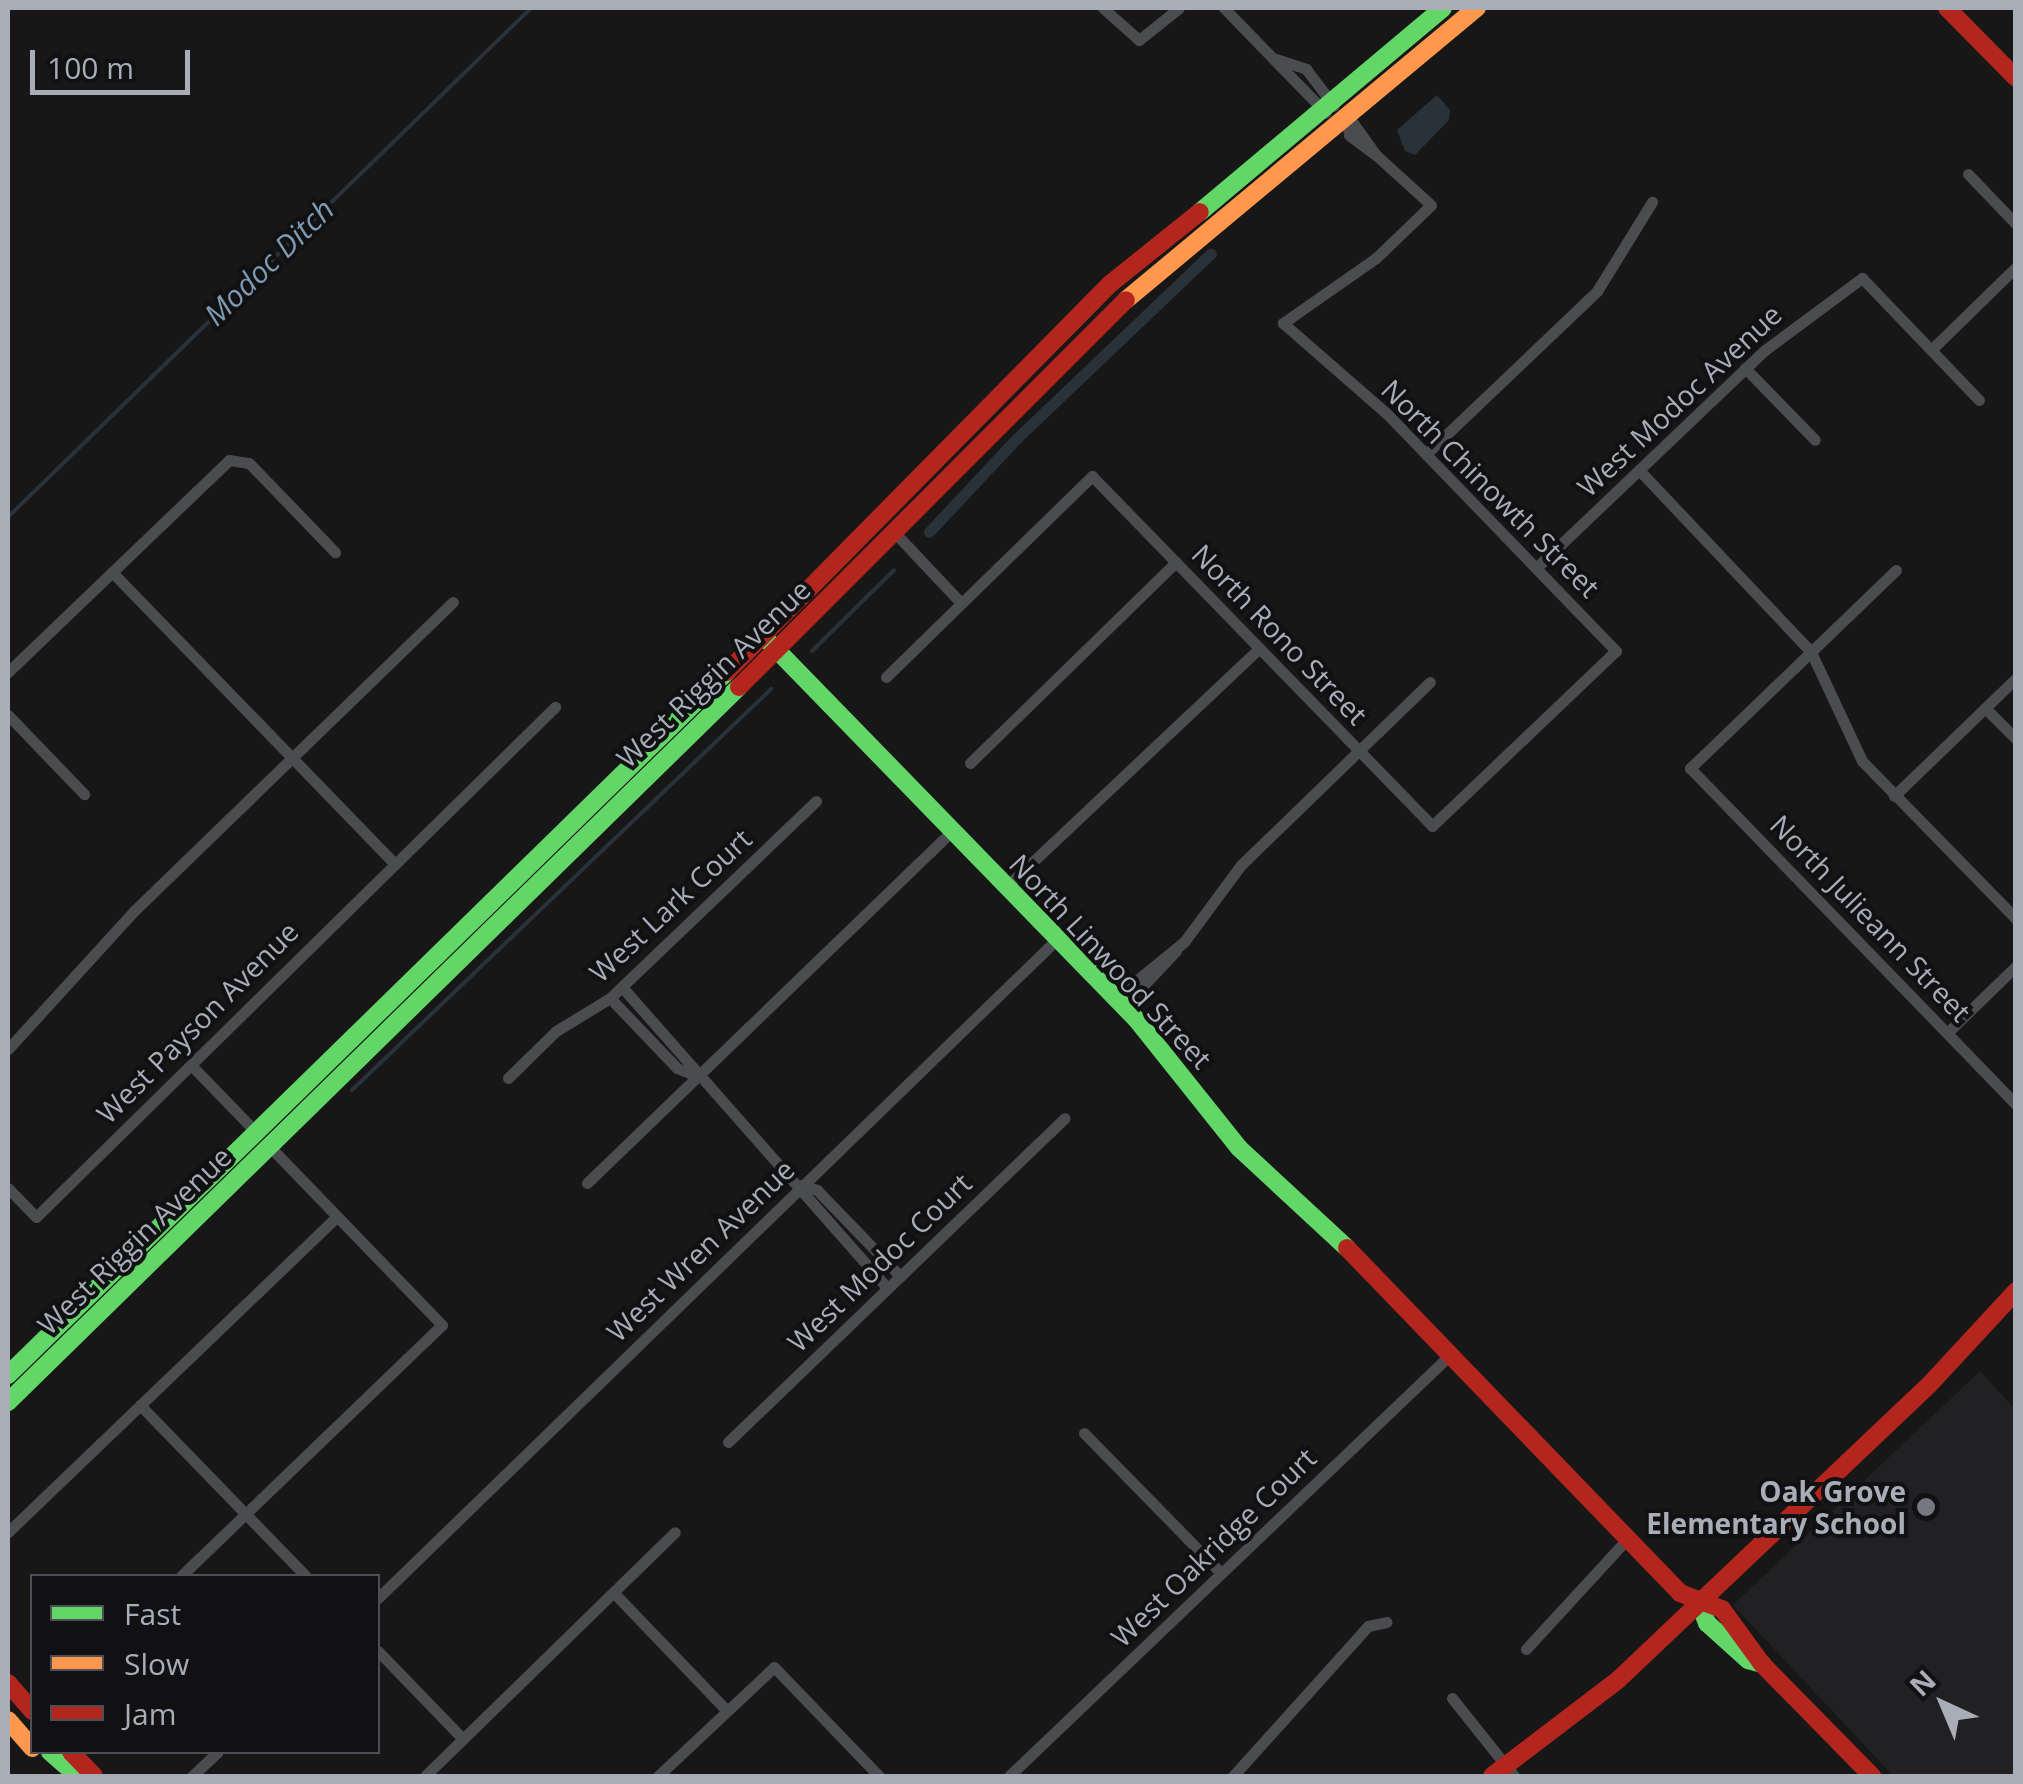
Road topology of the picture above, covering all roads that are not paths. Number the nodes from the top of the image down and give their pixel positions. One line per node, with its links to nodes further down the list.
1 (1103, 8): 2 (street)
2 (1178, 8)
3 (1224, 8): 8 (street)
4 (1477, 8): 9 (main road, West Riggin Avenue)
5 (1952, 9): 7 (main road)
6 (1439, 12): 8 (main road, West Riggin Avenue); 9 (main road)
7 (2016, 78)
8 (1330, 110): 12 (main road); 29 (main road, West Riggin Avenue)
9 (1349, 121): 12 (main road, West Riggin Avenue); 19 (street, North Chinowth Street)
10 (1968, 174): 13 (street)
11 (1652, 202): 19 (street)
12 (1232, 210): 21 (main road, West Riggin Avenue)
13 (2016, 224)
14 (2016, 267): 15 (street)
15 (1931, 350): 16 (street, West Modoc Avenue); 17 (street)
16 (1745, 368): 18 (street); 20 (street, West Modoc Avenue)
17 (1980, 400)
18 (1815, 440)
19 (1426, 454): 24 (street, North Chinowth Street)
20 (1639, 470): 24 (street, West Modoc Avenue); 32 (street)
21 (896, 534): 28 (street); 31 (main road, West Riggin Avenue)
22 (335, 552): 26 (street)
23 (1176, 562): 28 (street, North Rono Street); 30 (street, North Rono Street); 43 (street)
24 (1536, 568): 47 (street, North Chinowth Street)
25 (1896, 570): 32 (street)
26 (112, 572): 33 (street); 42 (street)
27 (454, 602): 42 (street)
28 (962, 603): 34 (street)
29 (763, 636): 31 (main road, North Linwood Street); 57 (main road, West Riggin Avenue)
30 (1259, 649): 41 (street, North Rono Street); 50 (street)
31 (777, 650): 48 (main road, North Linwood Street); 66 (main road, West Riggin Avenue)
32 (1811, 652): 45 (street); 58 (street, North Julieann Street)
33 (8, 672)
34 (886, 677)
35 (2016, 678): 38 (street)
36 (1430, 682): 41 (street)
37 (555, 707): 49 (street, West Payson Avenue)
38 (1985, 708): 40 (street); 45 (street)
39 (8, 716): 44 (street)
40 (2016, 739)
41 (1359, 751): 47 (street, North Rono Street); 56 (street)
42 (292, 758): 49 (street); 59 (street)
43 (970, 763)
44 (84, 794)
45 (1894, 796): 51 (street)
46 (816, 801): 54 (street, West Lark Court)
47 (1432, 826)
48 (952, 831): 50 (main road, North Linwood Street); 61 (street)
49 (394, 862): 60 (street, West Payson Avenue)
50 (1006, 886): 52 (main road, North Linwood Street)
51 (2016, 919)
52 (1058, 939): 56 (main road, North Linwood Street); 68 (street, West Wren Avenue)
53 (2016, 966): 58 (street)
54 (622, 987): 55 (street, West Lark Court); 61 (street)
55 (610, 998): 61 (street); 62 (street, West Lark Court)
56 (1119, 1003): 75 (main road, North Linwood Street)
57 (358, 1029): 65 (main road, West Riggin Avenue); 66 (main road)
58 (1947, 1033): 63 (street, North Julieann Street)
59 (8, 1049)
60 (190, 1066): 65 (street); 69 (street, West Payson Avenue)
61 (697, 1076): 67 (street); 68 (street)
62 (508, 1078)
63 (2016, 1104)
64 (1065, 1118): 72 (street, West Modoc Court)
65 (254, 1130): 71 (main road); 76 (main road, West Riggin Avenue)
66 (269, 1146): 70 (street); 71 (main road, West Riggin Avenue)
67 (587, 1183)
68 (802, 1186): 72 (street); 73 (street); 89 (street, West Wren Avenue)
69 (8, 1188)
70 (337, 1217): 78 (street); 81 (street)
71 (159, 1257): 77 (main road, West Riggin Avenue)
72 (900, 1276): 73 (street, West Modoc Court)
73 (887, 1288): 80 (street, West Modoc Court)
74 (2016, 1291): 90 (main road)
75 (1451, 1354): 84 (main road, North Linwood Street); 85 (street, West Oakridge Court)
76 (8, 1375)
77 (8, 1402)
78 (140, 1405): 81 (street); 82 (street)
79 (1084, 1433): 85 (street)
80 (728, 1442)
81 (246, 1514): 86 (street); 87 (street)
82 (8, 1532)
83 (675, 1532): 88 (street)
84 (1628, 1538): 90 (main road, North Linwood Street); 92 (street)
85 (1221, 1573): 111 (street, West Oakridge Court)
86 (184, 1574)
87 (304, 1574)
88 (614, 1593): 97 (street); 98 (street)
89 (380, 1596)
90 (1699, 1603): 103 (main road); 113 (main road, North Linwood Street)
91 (1386, 1622): 112 (street)
92 (1526, 1650)
93 (380, 1653): 98 (street)
94 (8, 1683): 96 (main road)
95 (1452, 1698): 103 (street)
96 (30, 1709)
97 (727, 1711): 109 (street); 110 (street)
98 (463, 1739): 108 (street)
99 (38, 1754): 104 (main road)
100 (52, 1754): 105 (main road)
101 (73, 1754): 106 (main road)
102 (216, 1754): 107 (street)
103 (1504, 1773)
104 (59, 1776)
105 (78, 1776)
106 (94, 1776)
107 (192, 1776)
108 (424, 1776)
109 (658, 1776)
110 (880, 1776)
111 (1010, 1776)
112 (1232, 1776)
113 (1872, 1776)

